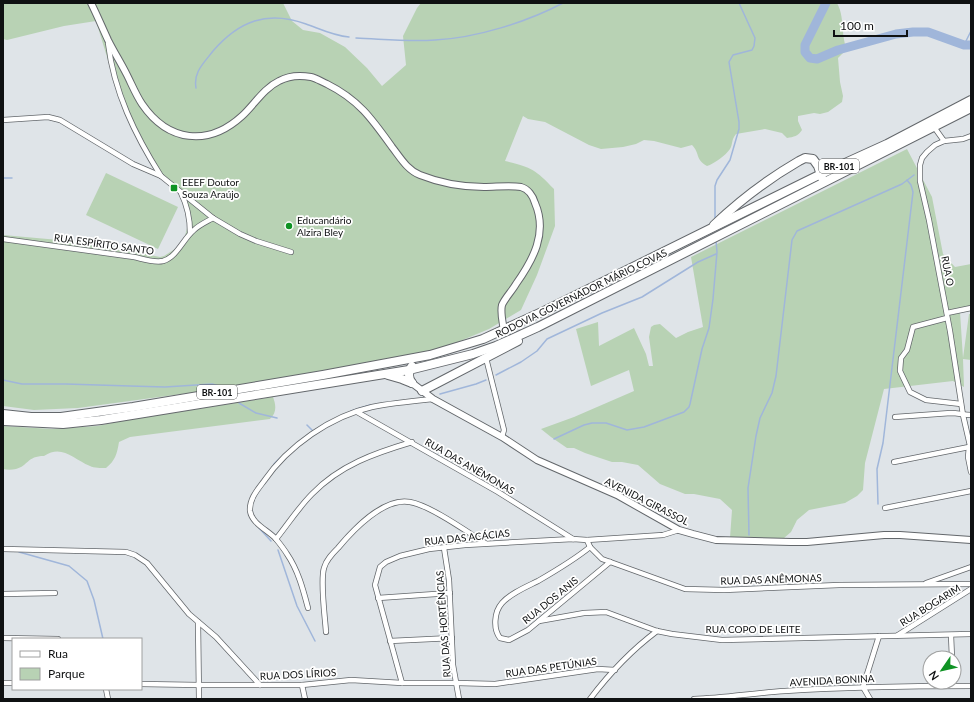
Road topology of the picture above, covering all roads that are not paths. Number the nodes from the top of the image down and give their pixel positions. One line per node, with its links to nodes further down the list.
1 (91, 3): 2 (street)
2 (108, 40): 10 (street); 21 (street)
3 (971, 100): 9 (highway, RODOVIA GOVERNADOR MÁRIO COVAS / BR-101)
4 (971, 108): 6 (highway, RODOVIA GOVERNADOR MÁRIO COVAS / BR-101)
5 (3, 120): 10 (street)
6 (934, 127): 8 (street); 13 (highway, RODOVIA GOVERNADOR MÁRIO COVAS / BR-101)
7 (971, 136): 8 (street, RUA O)
8 (944, 141): 19 (street, RUA O)
9 (821, 174): 13 (highway); 14 (highway, RODOVIA GOVERNADOR MÁRIO COVAS / BR-101); 14 (highway)
10 (161, 176): 11 (street)
11 (180, 192): 12 (street); 15 (street)
12 (213, 218): 15 (street, RUA ESPÍRITO SANTO); 17 (street)
13 (738, 226): 20 (highway, RODOVIA GOVERNADOR MÁRIO COVAS / BR-101)
14 (708, 231): 21 (highway, RODOVIA GOVERNADOR MÁRIO COVAS / BR-101)
15 (190, 233): 16 (street, RUA ESPÍRITO SANTO)
16 (3, 239)
17 (291, 252)
18 (971, 308): 19 (street)
19 (947, 315): 29 (street, RUA O); 29 (street)
20 (538, 327): 23 (highway); 24 (highway, RODOVIA GOVERNADOR MÁRIO COVAS / BR-101)
21 (504, 331): 22 (highway, RODOVIA GOVERNADOR MÁRIO COVAS / BR-101)
22 (483, 340): 24 (highway); 31 (highway, RODOVIA GOVERNADOR MÁRIO COVAS / BR-101)
23 (486, 358): 27 (highway); 36 (street)
24 (409, 370): 25 (highway, RODOVIA GOVERNADOR MÁRIO COVAS / BR-101); 26 (highway)
25 (384, 374): 26 (highway); 35 (highway, RODOVIA GOVERNADOR MÁRIO COVAS / BR-101)
26 (412, 383): 27 (street, AVENIDA GIRASSOL)
27 (422, 391): 28 (street, AVENIDA GIRASSOL)
28 (432, 399): 30 (street); 36 (street, AVENIDA GIRASSOL)
29 (961, 404): 32 (street, RUA O)
30 (357, 412): 37 (street, RUA DAS ANÊMONAS); 44 (street)
31 (3, 414)
32 (963, 415): 33 (street); 34 (street); 38 (street, RUA O)
33 (971, 415)
34 (895, 417)
35 (3, 421)
36 (502, 437): 43 (street, AVENIDA GIRASSOL)
37 (412, 442): 44 (street); 45 (street, RUA DAS ANÊMONAS)
38 (970, 448): 39 (street); 40 (street, RUA O)
39 (894, 462)
40 (971, 472)
41 (971, 491): 42 (street)
42 (885, 508)
43 (679, 530): 46 (street, RUA DAS ACÁCIAS); 47 (street, AVENIDA GIRASSOL)
44 (276, 539): 61 (street)
45 (574, 539): 46 (street, RUA DAS ACÁCIAS); 48 (street, RUA DAS ACÁCIAS)
46 (586, 540): 49 (street, RUA DAS ANÊMONAS)
47 (971, 540)
48 (485, 543): 50 (street, RUA DAS ACÁCIAS); 65 (street)
49 (590, 547): 52 (street, RUA DAS ANÊMONAS); 62 (street, RUA DOS ANIS)
50 (444, 548): 57 (street, RUA DAS HORTÊNCIAS); 60 (street, RUA DAS ACÁCIAS)
51 (3, 549): 63 (street)
52 (610, 562): 54 (street, RUA DAS ANÊMONAS); 62 (street, RUA DOS ANIS)
53 (971, 567): 54 (street)
54 (922, 584): 55 (street, RUA DAS ANÊMONAS)
55 (971, 584)
56 (971, 589): 67 (street, RUA BOGARIM)
57 (450, 592): 60 (street); 70 (street, RUA DAS HORTÊNCIAS)
58 (3, 594): 59 (street)
59 (55, 594)
60 (378, 598): 71 (street, RUA DAS ACÁCIAS)
61 (308, 608)
62 (539, 620): 64 (street, RUA COPO DE LEITE)
63 (198, 622): 77 (street); 80 (street)
64 (657, 631): 69 (street, RUA COPO DE LEITE); 73 (street)
65 (326, 632)
66 (971, 634): 68 (street, RUA COPO DE LEITE)
67 (898, 635): 68 (street, RUA COPO DE LEITE); 69 (street, RUA COPO DE LEITE)
68 (951, 635): 72 (street)
69 (879, 636): 81 (street)
70 (452, 638): 71 (street); 75 (street, RUA DAS HORTÊNCIAS)
71 (390, 641): 74 (street, RUA DAS ACÁCIAS)
72 (952, 650)
73 (615, 670): 75 (street, RUA DAS PETÚNIAS); 86 (street)
74 (402, 683): 75 (street, RUA DOS LÍRIOS); 78 (street, RUA DOS LÍRIOS)
75 (457, 683): 85 (street, RUA DAS HORTÊNCIAS)
76 (142, 684): 80 (street, RUA DOS LÍRIOS)
77 (260, 685): 78 (street, RUA DOS LÍRIOS); 80 (street, RUA DOS LÍRIOS)
78 (302, 685): 84 (street)
79 (922, 685): 81 (street, AVENIDA BONINA)
80 (199, 686): 83 (street)
81 (863, 687): 82 (street, AVENIDA BONINA); 88 (street)
82 (742, 697): 87 (street, AVENIDA BONINA)
83 (199, 699)
84 (305, 699)
85 (459, 699)
86 (590, 699)
87 (694, 699)
88 (870, 699)

